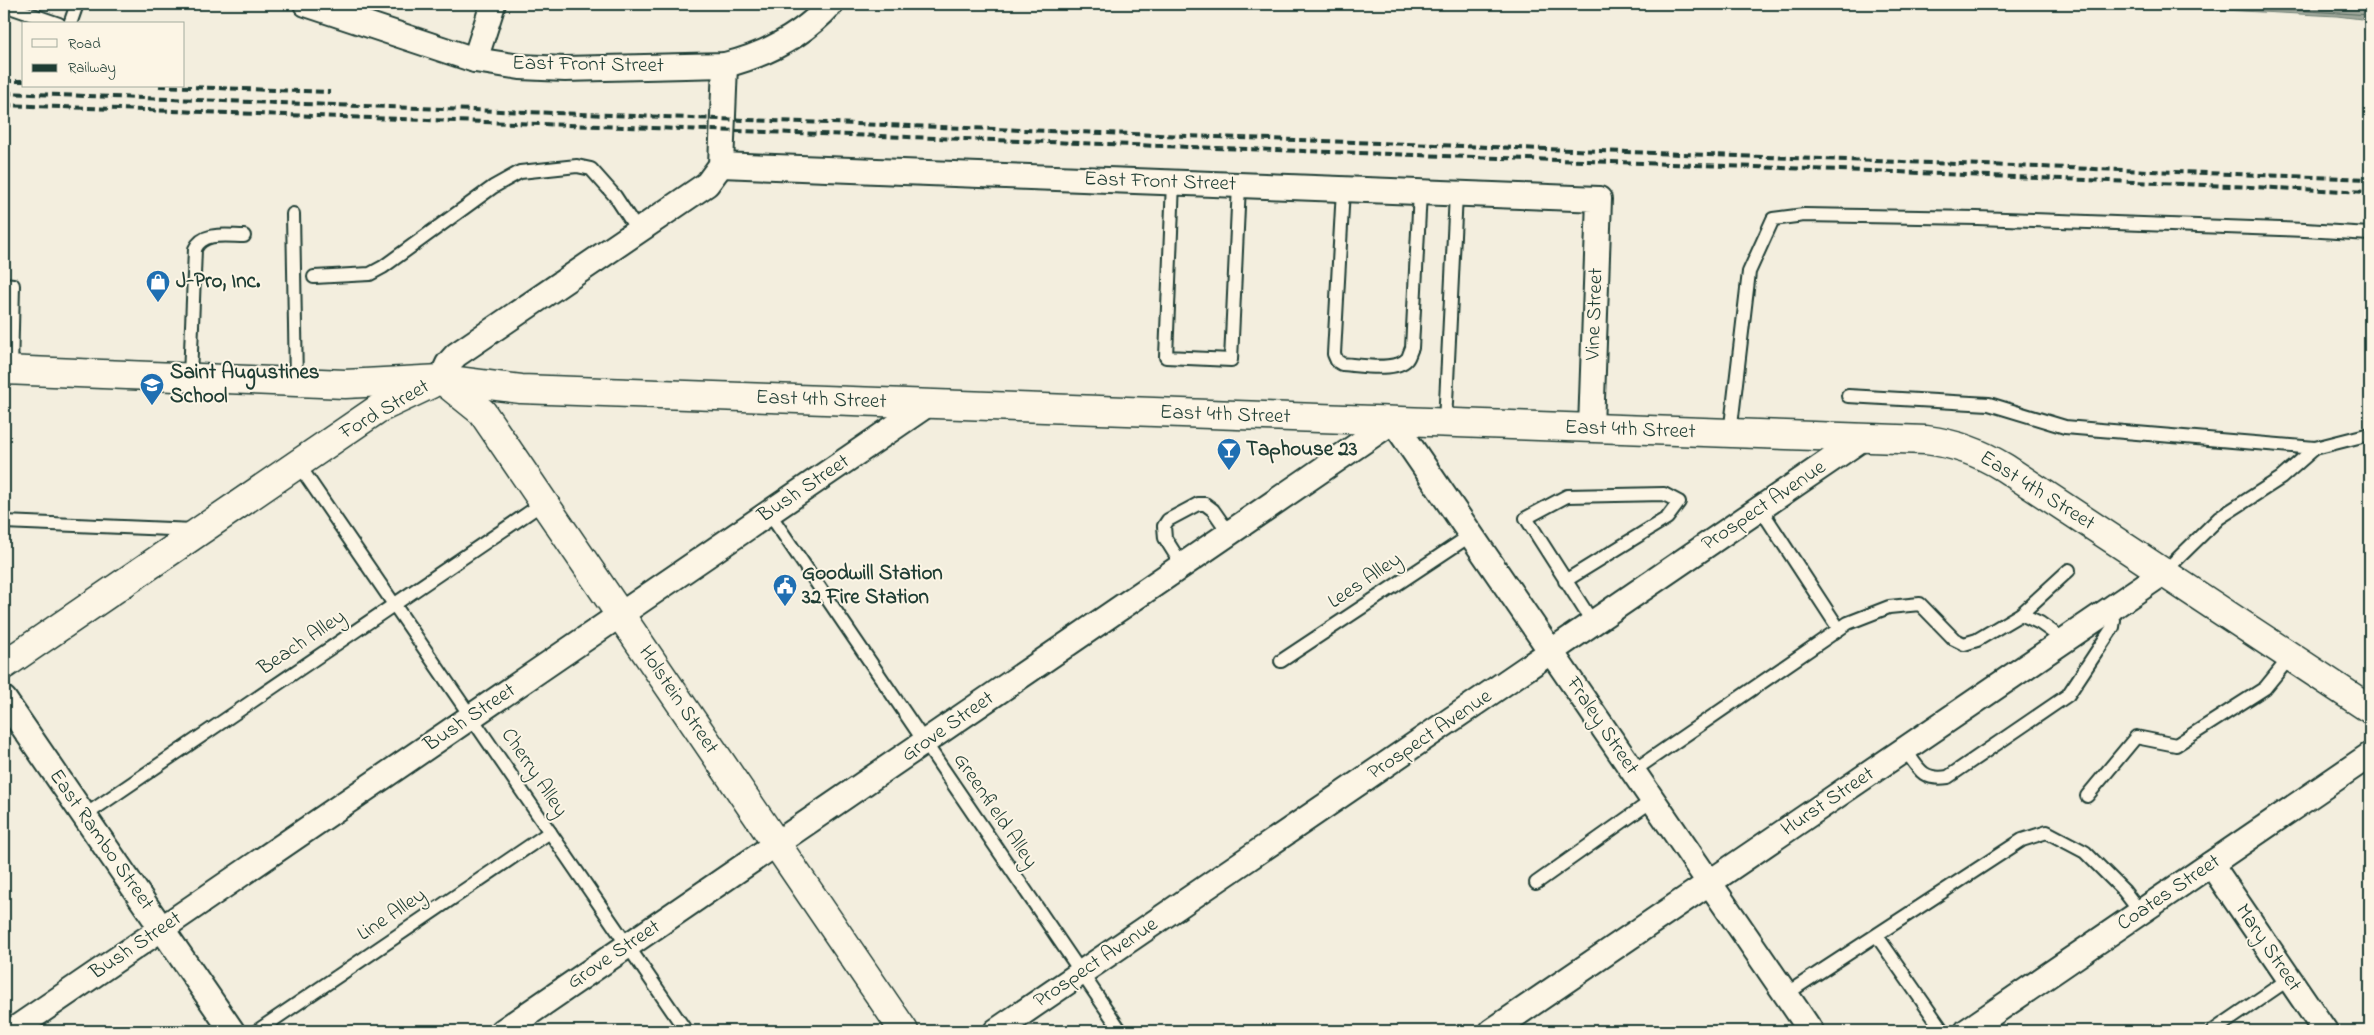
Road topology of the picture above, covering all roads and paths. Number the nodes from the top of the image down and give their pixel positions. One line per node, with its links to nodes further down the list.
1 (77, 4): 7 (lane)
2 (306, 4): 8 (street, East Front Street)
3 (493, 4): 8 (street)
4 (830, 4): 9 (street, East Front Street)
5 (4, 6): 6 (lane)
6 (53, 22)
7 (71, 22)
8 (475, 60): 9 (street, East Front Street)
9 (725, 65): 10 (street)
10 (721, 164): 11 (street, East Front Street); 18 (street, Ford Street)
11 (1173, 182): 12 (street, East Front Street); 12 (lane)
12 (1239, 185): 13 (street, East Front Street)
13 (1343, 189): 14 (street, East Front Street); 14 (lane)
14 (1420, 192): 15 (street, East Front Street)
15 (1456, 194): 16 (street, East Front Street); 30 (lane)
16 (1599, 199): 31 (street, Vine Street)
17 (293, 214): 26 (lane)
18 (638, 231): 21 (lane); 25 (street, Ford Street)
19 (2370, 234): 32 (lane)
20 (244, 236): 24 (lane)
21 (314, 277)
22 (4, 284): 23 (lane)
23 (7, 370): 24 (main road, East 4th Street)
24 (190, 377): 26 (main road, East 4th Street)
25 (441, 379): 26 (main road, East 4th Street); 28 (main road, East 4th Street); 36 (main road, Ford Street); 37 (main road, Holstein Street)
26 (296, 381)
27 (1848, 396): 35 (lane)
28 (928, 404): 29 (main road, East 4th Street); 39 (street, Bush Street)
29 (1393, 421): 30 (main road, East 4th Street); 42 (street, Grove Street); 43 (street, Fraley Street)
30 (1444, 423): 31 (main road, East 4th Street)
31 (1591, 428): 32 (main road, East 4th Street)
32 (1730, 434): 34 (main road, East 4th Street)
33 (2370, 434): 35 (lane)
34 (1863, 438): 38 (street, Prospect Avenue); 46 (main road, East 4th Street)
35 (2315, 448): 46 (lane)
36 (298, 464): 41 (main road, Ford Street); 48 (lane, Cherry Alley)
37 (543, 503): 48 (lane, Beach Alley); 51 (main road, Holstein Street)
38 (1760, 508): 52 (street, Prospect Avenue); 53 (lane)
39 (769, 513): 51 (street, Bush Street); 62 (lane, Greenfield Alley)
40 (4, 522): 41 (lane)
41 (202, 530): 58 (main road, Ford Street)
42 (1229, 533): 44 (street, Grove Street); 44 (lane)
43 (1471, 534): 55 (street, Fraley Street); 57 (lane, Lees Alley)
44 (1182, 565): 62 (street, Grove Street)
45 (2068, 570): 50 (lane)
46 (2163, 573): 49 (street, Hurst Street); 56 (main road, East 4th Street)
47 (1565, 580): 47 (lane); 52 (lane)
48 (394, 605): 61 (lane, Cherry Alley); 68 (lane, Beach Alley)
49 (2110, 609): 54 (street, Hurst Street); 63 (lane)
50 (2021, 614): 53 (lane); 54 (lane)
51 (620, 615): 61 (street, Bush Street); 70 (main road, Holstein Street)
52 (1593, 623): 55 (street, Prospect Avenue)
53 (1839, 629): 65 (lane)
54 (2064, 640): 63 (street, Hurst Street)
55 (1551, 652): 65 (street, Fraley Street); 78 (street, Prospect Avenue)
56 (2290, 656): 60 (main road, East 4th Street); 66 (lane)
57 (1281, 661)
58 (4, 665)
59 (4, 699): 68 (street, East Rambo Street)
60 (2370, 709)
61 (471, 717): 69 (lane, Cherry Alley); 75 (street, Bush Street)
62 (925, 743): 70 (street, Grove Street); 78 (lane, Greenfield Alley)
63 (1905, 749): 73 (street, Hurst Street)
64 (2370, 755): 71 (street, Coates Street)
65 (1633, 771): 67 (street, Fraley Street)
66 (2088, 796)
67 (1653, 800): 72 (lane); 73 (street, Fraley Street)
68 (84, 816): 75 (street, East Rambo Street)
69 (550, 832): 77 (lane, Cherry Alley); 83 (lane, Line Alley)
70 (776, 845): 77 (street, Grove Street); 86 (main road, Holstein Street)
71 (2211, 864): 74 (street, Coates Street); 79 (street, Mary Street)
72 (1536, 883)
73 (1710, 883): 80 (street, Fraley Street); 89 (street, Hurst Street)
74 (2140, 912): 76 (lane); 92 (street, Coates Street)
75 (162, 929): 81 (street, Bush Street); 82 (street, East Rambo Street)
76 (1877, 936): 80 (lane); 91 (lane)
77 (628, 946): 84 (street, Grove Street); 85 (lane, Cherry Alley)
78 (1082, 973): 87 (street, Prospect Avenue); 88 (lane, Greenfield Alley)
79 (2289, 979): 93 (lane); 94 (street, Mary Street)
80 (1786, 994): 90 (street, Fraley Street)
81 (12, 1031)
82 (232, 1031)
83 (257, 1031)
84 (503, 1031)
85 (686, 1031)
86 (904, 1031)
87 (996, 1031)
88 (1121, 1031)
89 (1492, 1031)
90 (1812, 1031)
91 (1942, 1031)
92 (1967, 1031)
93 (2213, 1031)
94 (2325, 1031)

